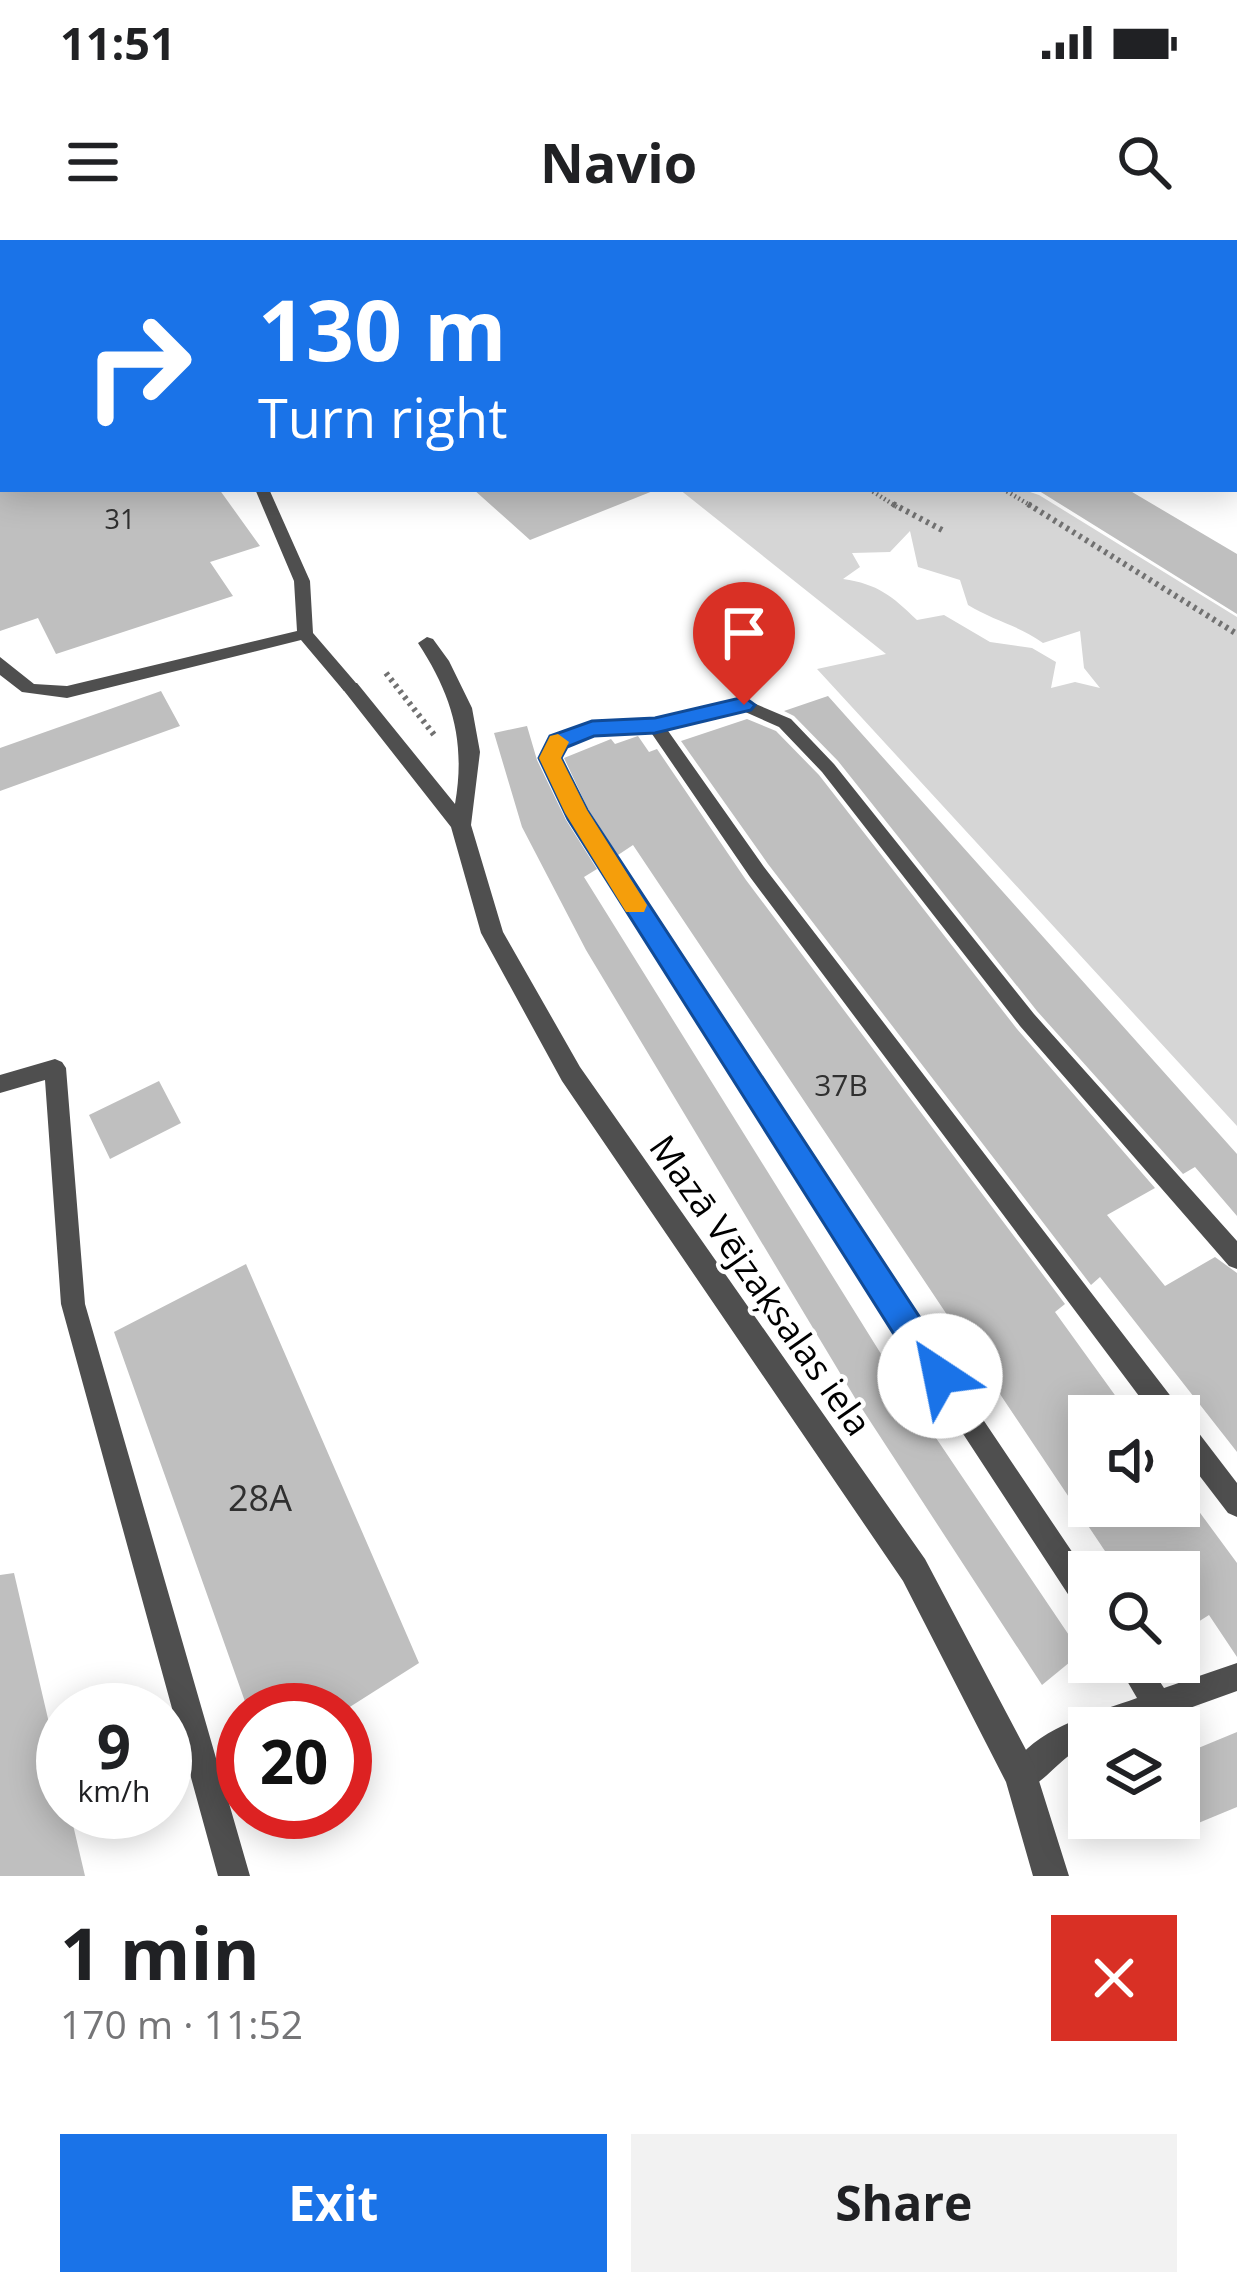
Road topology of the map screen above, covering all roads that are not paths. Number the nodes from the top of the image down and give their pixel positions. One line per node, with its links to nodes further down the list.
1 (263, 492): 2 (lane)
2 (305, 634): 4 (lane); 5 (lane)
3 (427, 643): 7 (street)
4 (0, 662)
5 (350, 687): 7 (street)
6 (655, 725): 9 (lane); 10 (lane); 13 (lane)
7 (461, 825): 19 (street, Mazā Vējzaķsalas iela)
8 (0, 1084): 20 (lane)
9 (1237, 1258)
10 (1154, 1395)
11 (1200, 1456): 12 (lane)
12 (1237, 1504)
13 (1068, 1569)
14 (1237, 1677): 16 (lane)
15 (1144, 1683): 16 (lane)
16 (1158, 1705): 17 (lane)
17 (1152, 1707)
18 (1068, 1736): 19 (lane)
19 (1022, 1777): 21 (street, Mazā Vējzaķsalas iela)
20 (234, 1876)
21 (1051, 1876)

